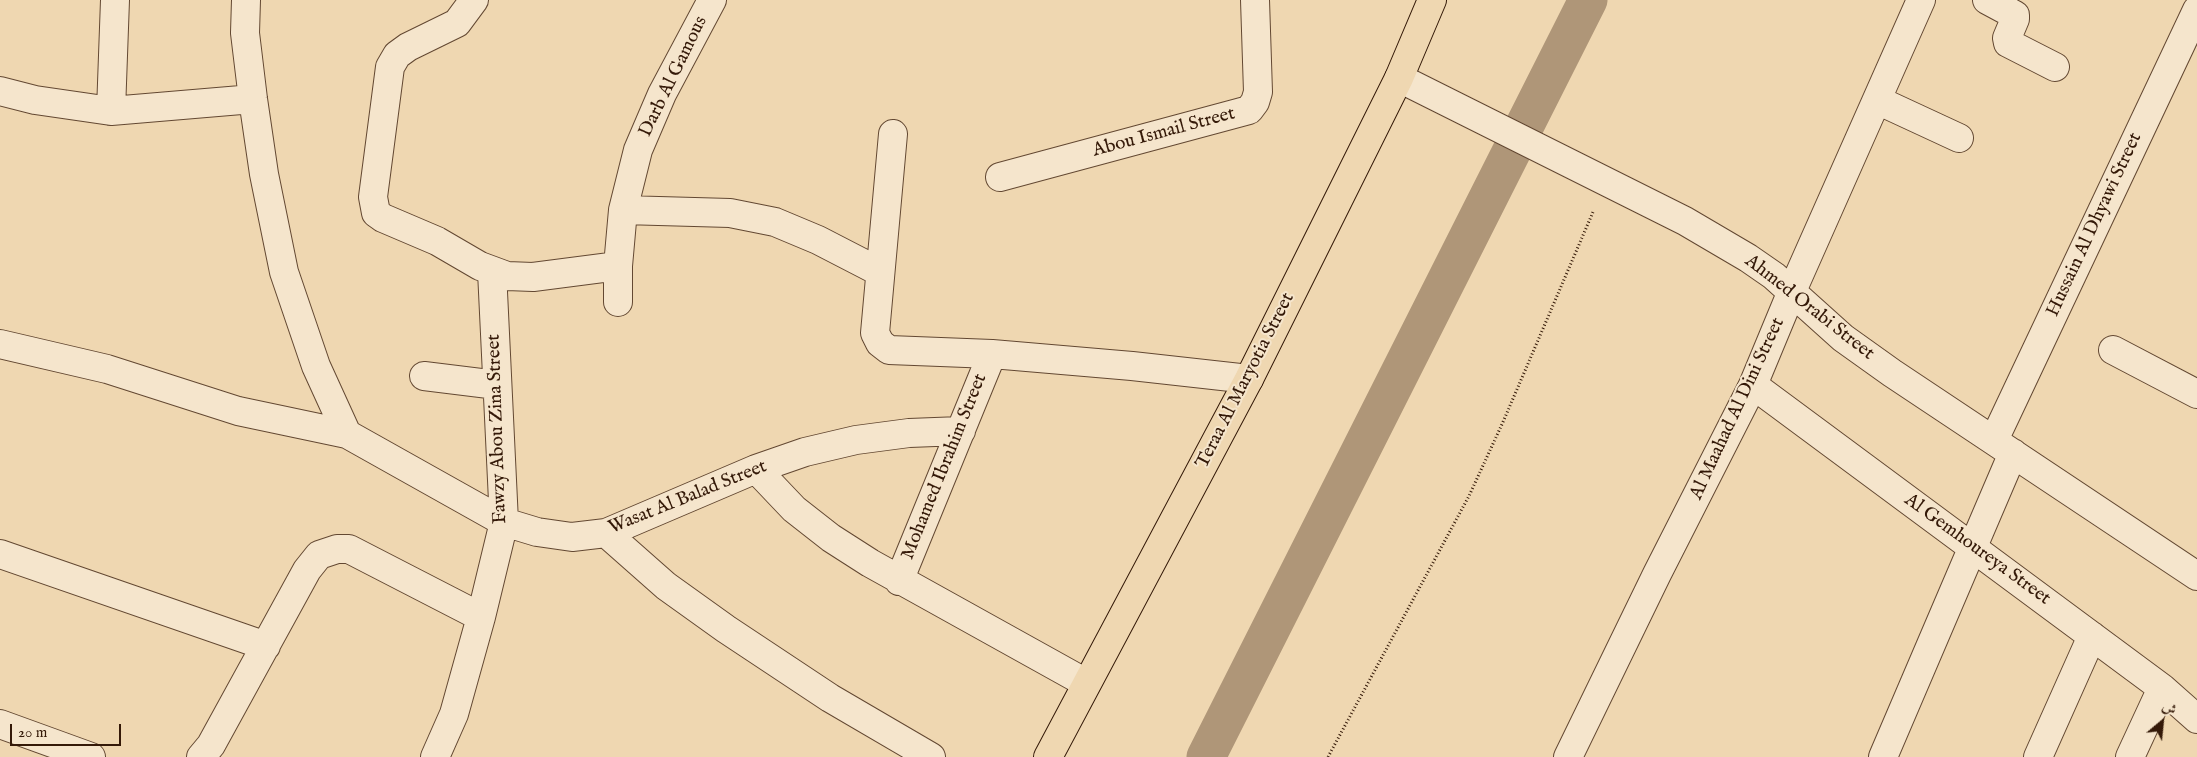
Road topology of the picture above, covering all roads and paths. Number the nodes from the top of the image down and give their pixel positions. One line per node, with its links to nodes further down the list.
1 (115, 0): 15 (street)
2 (246, 0): 13 (street)
3 (474, 0): 22 (street)
4 (712, 0): 20 (street, Darb Al Gamous)
5 (1255, 0): 18 (street, Abou Ismail Street)
6 (1432, 0): 11 (main road, Teraa Al Maryotia Street)
7 (1921, 0): 14 (street, Al Maahad Al Dini Street)
8 (1987, 0): 10 (street)
9 (2197, 10): 36 (street, Hussain Al Dhyawi Street)
10 (2055, 67)
11 (1399, 78): 19 (street, Ahmed Orabi Street); 30 (main road, Teraa Al Maryotia Street)
12 (0, 91): 15 (street)
13 (253, 99): 15 (street); 35 (street)
14 (1877, 100): 17 (street); 24 (street, Al Maahad Al Dini Street)
15 (111, 112)
16 (893, 134): 23 (street)
17 (1958, 138)
18 (1000, 177)
19 (1606, 183): 24 (street, Ahmed Orabi Street); 56 (path)
20 (622, 210): 21 (street, Darb Al Gamous); 23 (street)
21 (618, 266): 22 (street); 25 (street, Darb Al Gamous)
22 (492, 271): 31 (street, Fawzy Abou Zina Street)
23 (880, 272): 28 (street)
24 (1792, 292): 32 (street, Al Maahad Al Dini Street); 36 (street, Ahmed Orabi Street)
25 (618, 302)
26 (0, 344): 35 (street, Wasat Al Balad Street)
27 (2113, 350): 33 (street)
28 (992, 354): 30 (street); 34 (street, Mohamed Ibrahim Street)
29 (424, 376): 31 (street)
30 (1249, 379): 47 (main road, Teraa Al Maryotia Street)
31 (497, 385): 38 (street, Fawzy Abou Zina Street)
32 (1753, 385): 40 (street, Al Gemhoureya Street); 57 (street, Al Maahad Al Dini Street)
33 (2197, 394)
34 (961, 431): 37 (street, Wasat Al Balad Street); 43 (street, Mohamed Ibrahim Street)
35 (347, 434): 38 (street, Wasat Al Balad Street)
36 (2003, 447): 40 (street, Hussain Al Dhyawi Street); 42 (street, Ahmed Orabi Street)
37 (756, 469): 39 (street, Wasat Al Balad Street); 43 (street)
38 (504, 522): 39 (street, Wasat Al Balad Street); 44 (street, Fawzy Abou Zina Street)
39 (606, 533): 54 (street)
40 (1974, 549): 45 (street, Al Gemhoureya Street); 58 (street, Hussain Al Dhyawi Street)
41 (0, 554): 46 (street)
42 (2197, 576)
43 (899, 581): 47 (street)
44 (482, 617): 46 (street); 53 (street, Fawzy Abou Zina Street)
45 (2092, 636): 48 (street, Al Gemhoureya Street); 59 (street)
46 (266, 646): 52 (street)
47 (1086, 683): 55 (main road, Teraa Al Maryotia Street)
48 (2162, 688): 49 (street, Al Gemhoureya Street); 60 (street)
49 (2197, 719)
50 (0, 724): 51 (street)
51 (91, 757)
52 (201, 757)
53 (435, 757)
54 (931, 757)
55 (1048, 757)
56 (1328, 757)
57 (1568, 757)
58 (1883, 757)
59 (2038, 757)
60 (2130, 757)

